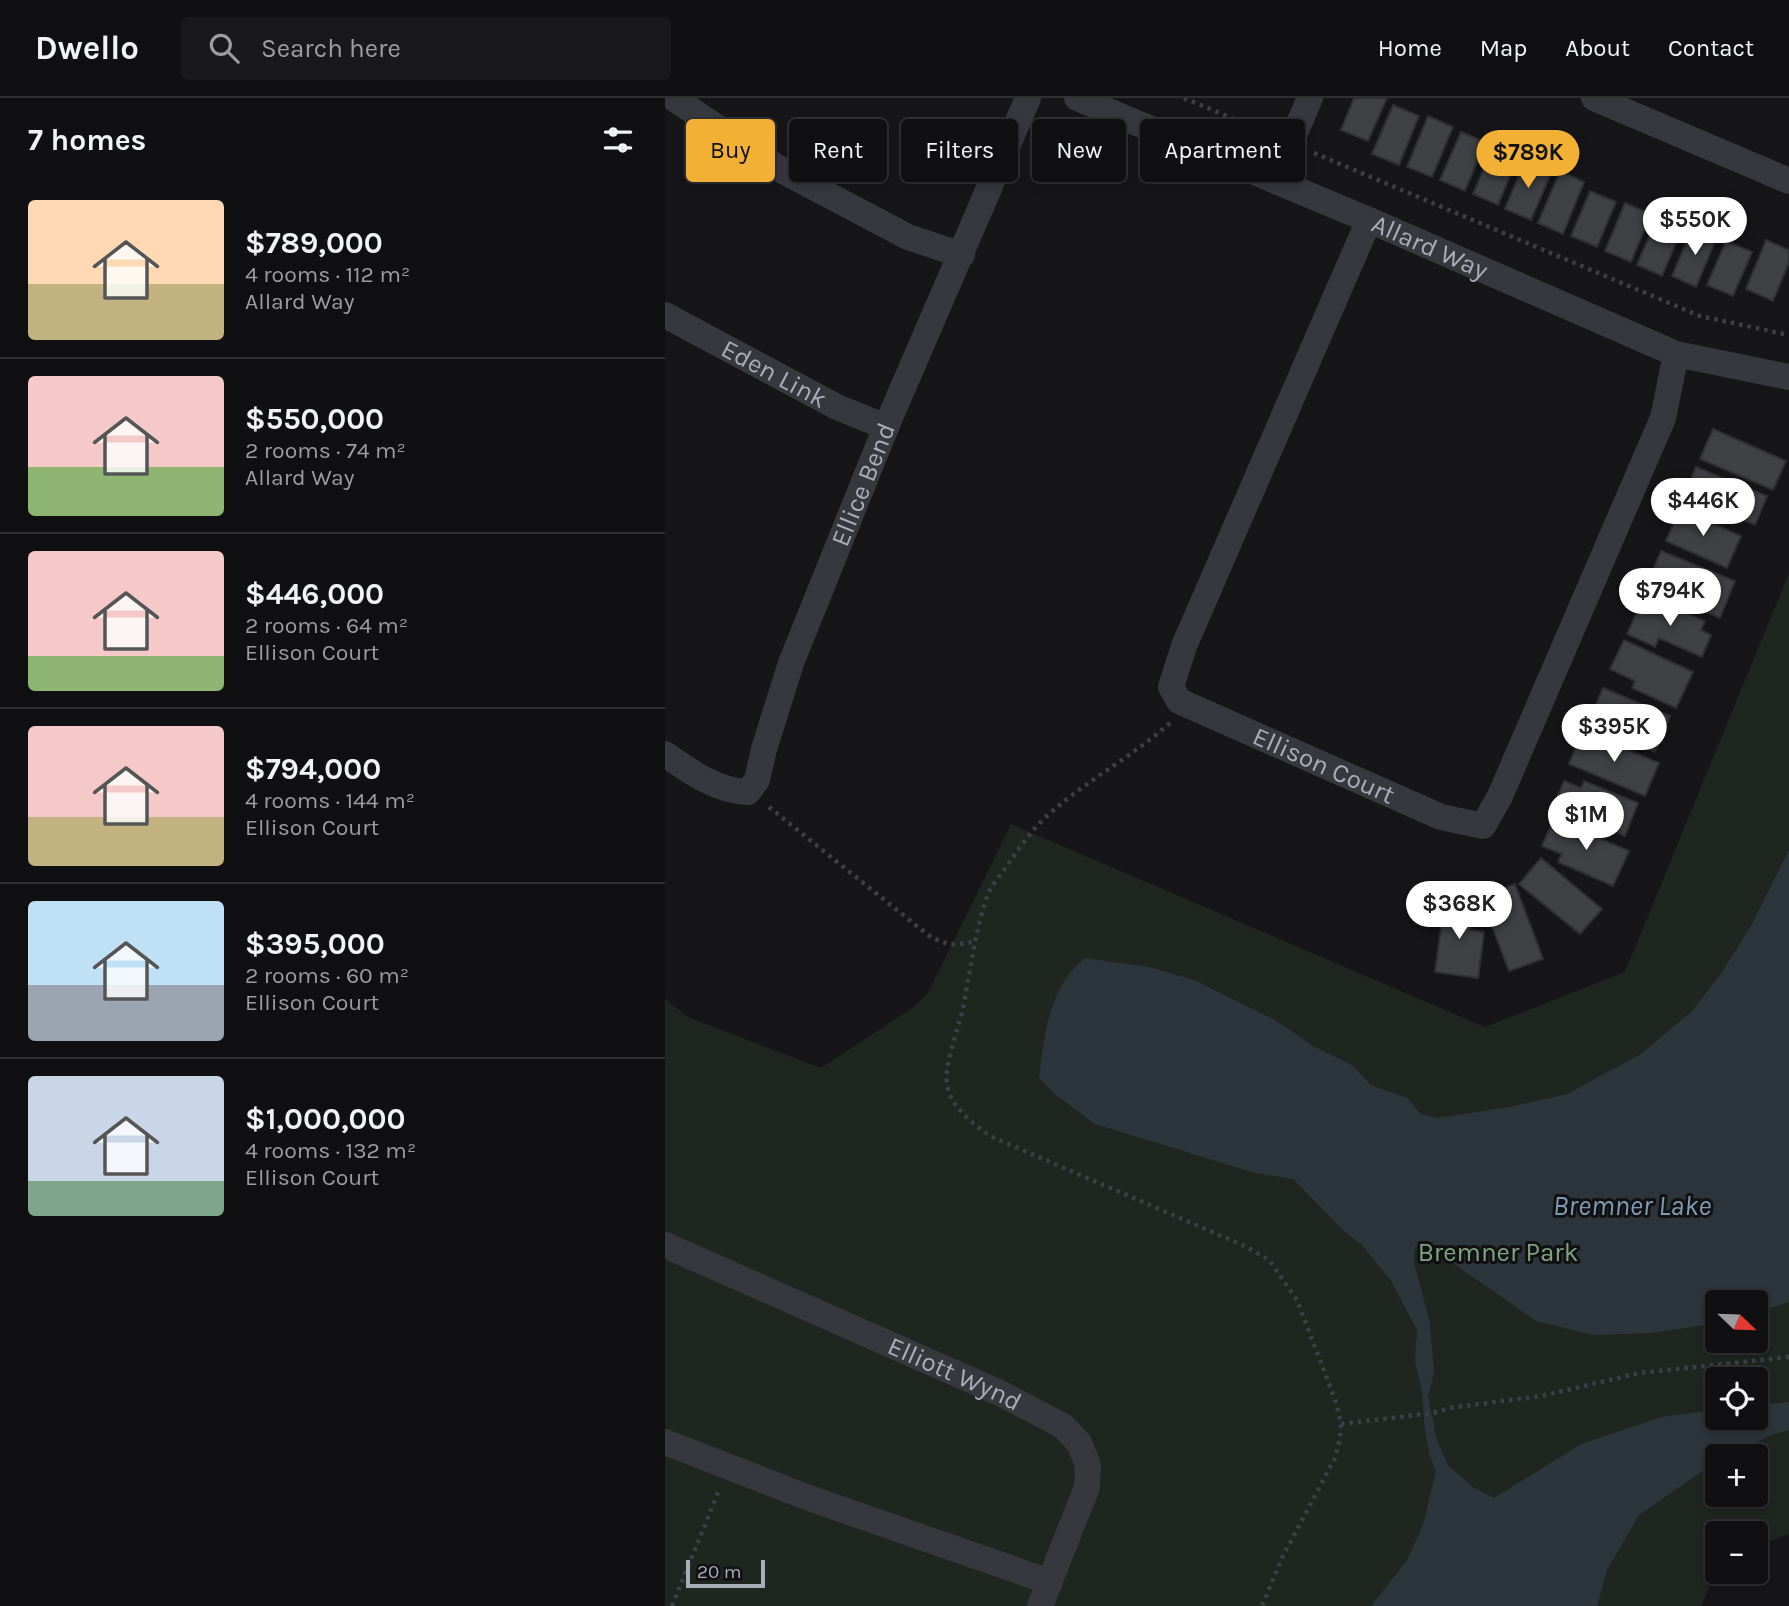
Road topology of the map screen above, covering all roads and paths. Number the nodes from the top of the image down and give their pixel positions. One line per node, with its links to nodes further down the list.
1 (673, 98): 14 (street)
2 (1028, 98): 14 (street, Ellice Bend)
3 (1077, 98): 9 (street, Allard Way)
4 (1184, 98): 7 (path)
5 (1310, 98): 8 (street)
6 (1594, 98): 11 (street)
7 (1234, 119)
8 (1301, 119)
9 (1140, 124)
10 (1305, 149): 16 (path)
11 (1789, 181)
12 (1280, 182): 13 (street, Allard Way)
13 (1369, 220): 17 (street, Allard Way); 20 (street)
14 (962, 255): 19 (street, Ellice Bend)
15 (665, 315): 19 (street, Eden Link)
16 (1789, 335)
17 (1676, 354): 18 (street, Allard Way); 20 (street, Ellison Court)
18 (1789, 377)
19 (886, 427): 22 (street, Ellice Bend)
20 (1189, 706): 23 (path)
21 (665, 754): 22 (street)
22 (748, 792): 23 (path)
23 (976, 941): 26 (path)
24 (665, 1245): 29 (street, Elliott Wynd)
25 (1789, 1357): 26 (path)
26 (1341, 1424): 31 (path)
27 (665, 1442): 28 (street)
28 (728, 1468): 29 (street); 30 (path)
29 (1045, 1594)
30 (672, 1606)
31 (1262, 1606)

